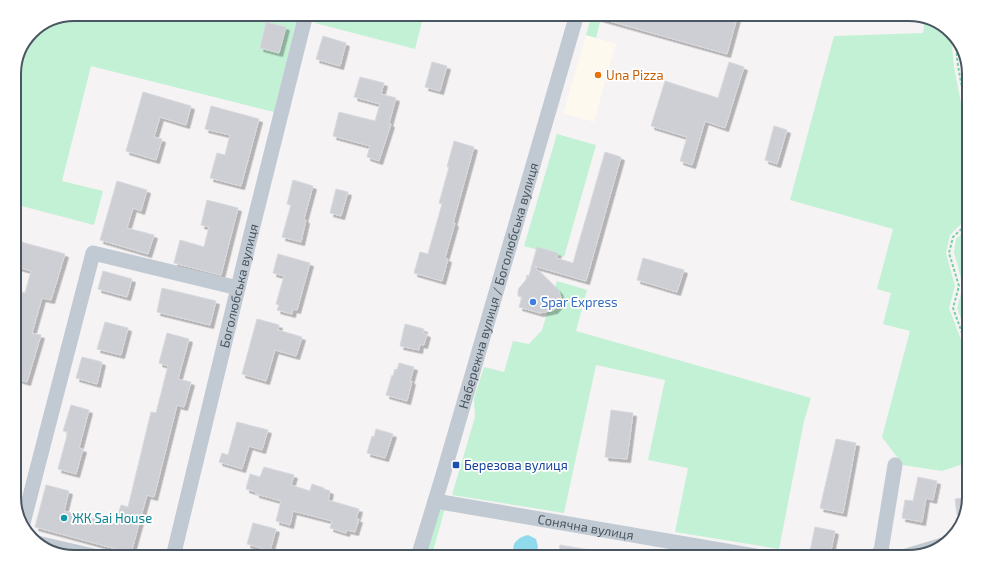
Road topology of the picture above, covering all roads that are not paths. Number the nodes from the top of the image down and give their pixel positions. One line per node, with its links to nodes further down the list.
1 (304, 21): 3 (street, Боголюбська вулиця)
2 (575, 21): 5 (street, Набережна вулиця / Боголюбська вулиця)
3 (238, 288): 6 (street); 7 (street, Боголюбська вулиця)
4 (894, 465): 10 (street)
5 (435, 501): 8 (street, Набережна вулиця / Боголюбська вулиця); 9 (street, Сонячна вулиця)
6 (25, 516)
7 (175, 550)
8 (420, 550)
9 (720, 550)
10 (881, 550)

